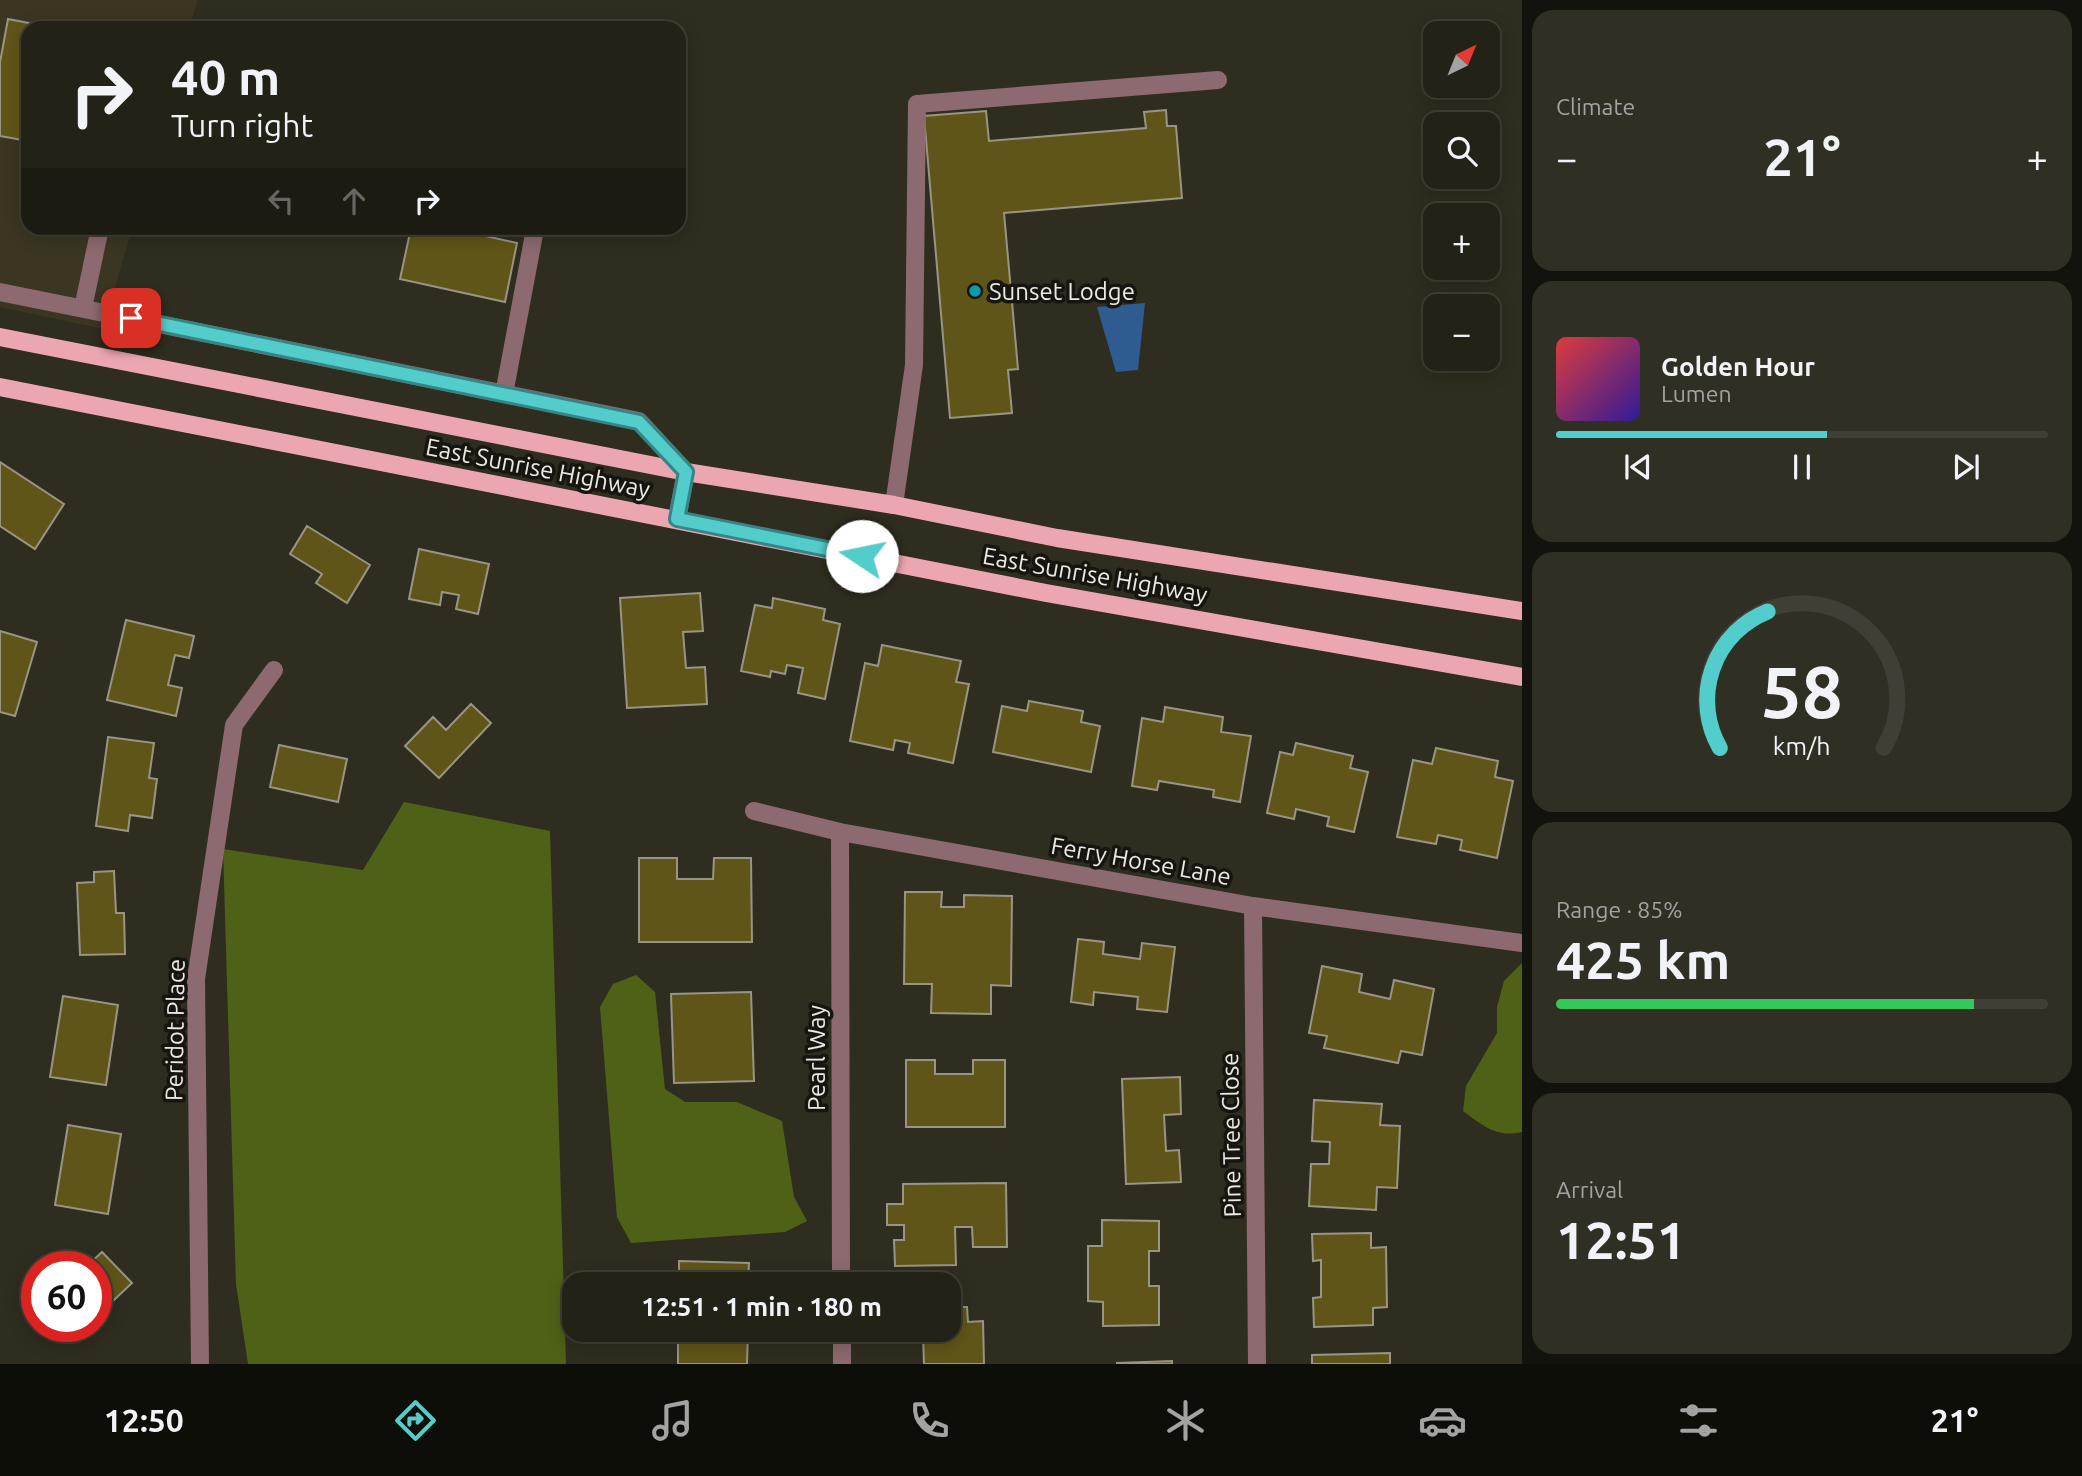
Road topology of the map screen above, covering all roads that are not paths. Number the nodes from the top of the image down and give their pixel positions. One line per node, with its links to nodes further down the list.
1 (1218, 80): 10 (street)
2 (99, 235): 5 (street)
3 (534, 235): 8 (street)
4 (0, 292): 5 (street)
5 (83, 308): 8 (street)
6 (0, 337): 9 (main road, East Sunrise Highway)
7 (0, 387): 11 (main road, East Sunrise Highway)
8 (504, 394): 9 (street)
9 (686, 472): 10 (main road, East Sunrise Highway); 11 (street)
10 (894, 505): 12 (main road, East Sunrise Highway)
11 (677, 519): 14 (main road, East Sunrise Highway)
12 (1522, 611)
13 (274, 670): 21 (street, Peridot Place)
14 (1522, 677)
15 (754, 811): 16 (street, Ferry Horse Lane)
16 (841, 832): 17 (street, Ferry Horse Lane); 19 (street, Pearl Way)
17 (1253, 906): 18 (street, Ferry Horse Lane); 23 (street, Pine Tree Close)
18 (1522, 943)
19 (841, 1272)
20 (842, 1342): 22 (street)
21 (200, 1364)
22 (842, 1364)
23 (1257, 1364)

